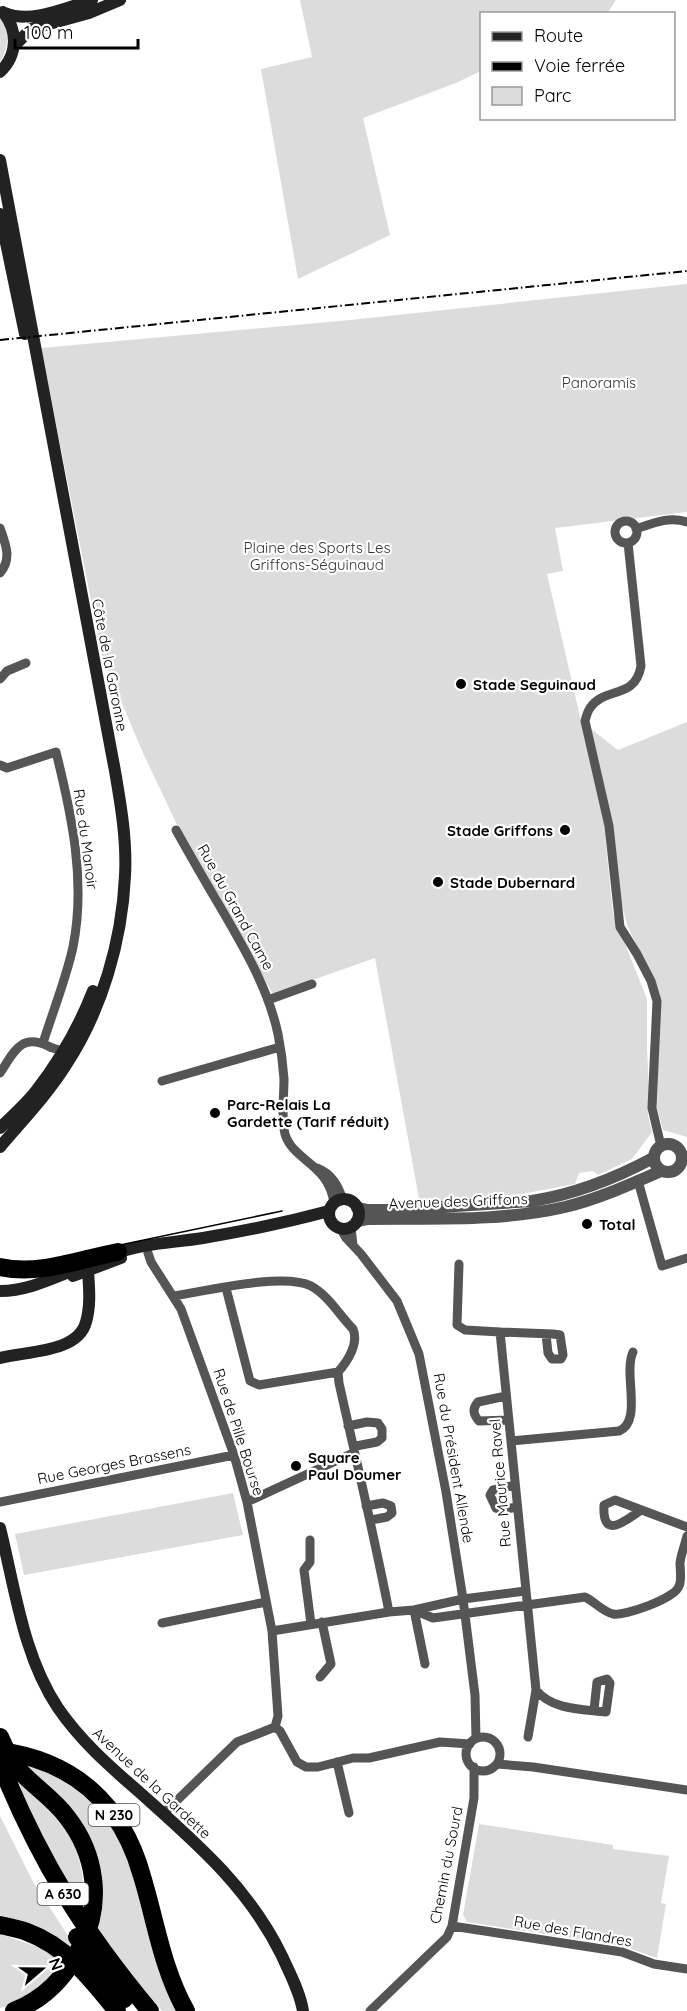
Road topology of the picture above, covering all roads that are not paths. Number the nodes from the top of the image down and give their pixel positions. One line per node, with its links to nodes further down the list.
1 (92, 0): 3 (main road)
2 (120, 0): 4 (main road)
3 (2, 11): 4 (main road)
4 (14, 46): 5 (main road)
5 (0, 72)
6 (0, 160): 22 (main road, Côte de la Garonne)
7 (0, 214): 21 (main road, Côte de la Garonne)
8 (687, 522): 10 (street)
9 (0, 528): 12 (street)
10 (636, 529): 11 (street); 11 (street)
11 (628, 543): 26 (street)
12 (0, 573)
13 (26, 663): 14 (street)
14 (0, 679)
15 (0, 765): 19 (street, Rue du Manoir)
16 (176, 830): 18 (street, Rue du Grand Came)
17 (312, 984): 18 (street)
18 (268, 1000): 20 (street, Rue du Grand Came)
19 (46, 1045): 21 (street); 22 (street); 23 (street)
20 (280, 1047): 24 (street); 33 (street, Rue du Grand Came)
21 (64, 1052): 22 (main road, Côte de la Garonne)
22 (60, 1066): 25 (main road, Côte de la Garonne); 27 (main road, Côte de la Garonne)
23 (0, 1073)
24 (162, 1081)
25 (0, 1128)
26 (661, 1146): 28 (street); 29 (street)
27 (0, 1147)
28 (683, 1148): 30 (street)
29 (653, 1158): 31 (street); 34 (street, Avenue des Griffons)
30 (684, 1162): 31 (street)
31 (661, 1171): 32 (street, Avenue des Griffons)
32 (638, 1181): 36 (street, Avenue des Griffons); 40 (street)
33 (335, 1204): 34 (main road); 35 (main road, Avenue des Griffons); 36 (main road)
34 (357, 1208): 36 (main road)
35 (301, 1219): 36 (main road, Avenue des Griffons); 37 (main road, Avenue des Griffons)
36 (345, 1225): 73 (street, Rue du Président Allende)
37 (204, 1238): 38 (main road); 39 (main road)
38 (118, 1252): 42 (highway); 46 (main road)
39 (148, 1253): 43 (main road); 47 (street, Rue de Pille Bourse)
40 (687, 1258)
41 (459, 1264): 50 (street)
42 (0, 1267)
43 (88, 1270): 44 (main road); 49 (main road)
44 (69, 1278): 48 (main road); 49 (main road)
45 (226, 1288): 47 (street); 54 (street); 54 (street)
46 (0, 1291)
47 (174, 1296): 60 (street, Rue de Pille Bourse)
48 (0, 1298)
49 (89, 1309): 53 (main road)
50 (500, 1332): 51 (street); 55 (street, Rue Maurice Ravel)
51 (546, 1334)
52 (633, 1352): 58 (street)
53 (0, 1358)
54 (338, 1372): 57 (street)
55 (506, 1396): 56 (street, Rue Maurice Ravel); 56 (street)
56 (509, 1420): 58 (street, Rue Maurice Ravel)
57 (348, 1426): 59 (street); 59 (street)
58 (511, 1441): 61 (street, Rue Maurice Ravel)
59 (353, 1453): 63 (street); 64 (street)
60 (234, 1455): 62 (street, Rue Georges Brassens); 63 (street, Rue de Pille Bourse)
61 (515, 1485): 65 (street, Rue Maurice Ravel); 65 (street)
62 (0, 1502)
63 (247, 1502): 74 (street, Rue de Pille Bourse)
64 (366, 1506): 67 (street); 67 (street)
65 (517, 1508): 72 (street, Rue Maurice Ravel)
66 (641, 1510): 68 (street)
67 (371, 1520): 77 (street)
68 (687, 1527)
69 (0, 1528): 107 (main road, Avenue de la Gardette)
70 (687, 1536): 75 (street)
71 (310, 1540): 82 (street)
72 (525, 1590): 73 (street); 75 (street, Rue Maurice Ravel)
73 (463, 1599): 76 (street); 78 (street, Rue du Président Allende)
74 (266, 1602): 79 (street); 84 (street, Rue de Pille Bourse)
75 (526, 1604): 78 (street); 87 (street, Rue Maurice Ravel)
76 (414, 1610): 77 (street); 78 (street); 85 (street)
77 (389, 1612): 80 (street)
78 (465, 1613): 88 (street, Rue du Président Allende)
79 (200, 1615): 81 (street); 83 (street)
80 (322, 1622): 82 (street); 86 (street)
81 (162, 1623)
82 (311, 1624): 84 (street)
83 (202, 1627)
84 (272, 1631): 90 (street, Rue de Pille Bourse)
85 (425, 1664)
86 (320, 1677)
87 (536, 1690): 89 (street); 93 (street, Rue Maurice Ravel)
88 (475, 1695): 92 (street, Rue du Président Allende); 94 (street, Rue du Président Allende)
89 (594, 1710)
90 (275, 1727): 97 (street); 107 (street)
91 (0, 1737): 111 (highway, N 230)
92 (487, 1737): 94 (street); 96 (street)
93 (528, 1737)
94 (471, 1745): 97 (street); 100 (street)
95 (0, 1751): 115 (highway, N 230)
96 (500, 1753): 99 (street); 101 (street)
97 (337, 1762): 106 (street)
98 (0, 1763): 114 (highway, A 630)
99 (496, 1764): 101 (street); 102 (street)
100 (474, 1767): 102 (street); 105 (street, Chemin du Sourd)
101 (533, 1767): 103 (street)
102 (485, 1770): 105 (street, Chemin du Sourd)
103 (687, 1790)
104 (0, 1796): 113 (highway, A 630)
105 (474, 1798): 109 (street, Chemin du Sourd)
106 (349, 1813)
107 (164, 1814): 116 (main road, Avenue de la Gardette)
108 (0, 1925): 112 (highway)
109 (452, 1926): 110 (street, Rue des Flandres); 117 (street, Chemin du Sourd)
110 (687, 1969)
111 (14, 2011)
112 (117, 2011)
113 (134, 2011)
114 (150, 2011)
115 (186, 2011)
116 (303, 2011)
117 (370, 2011)

